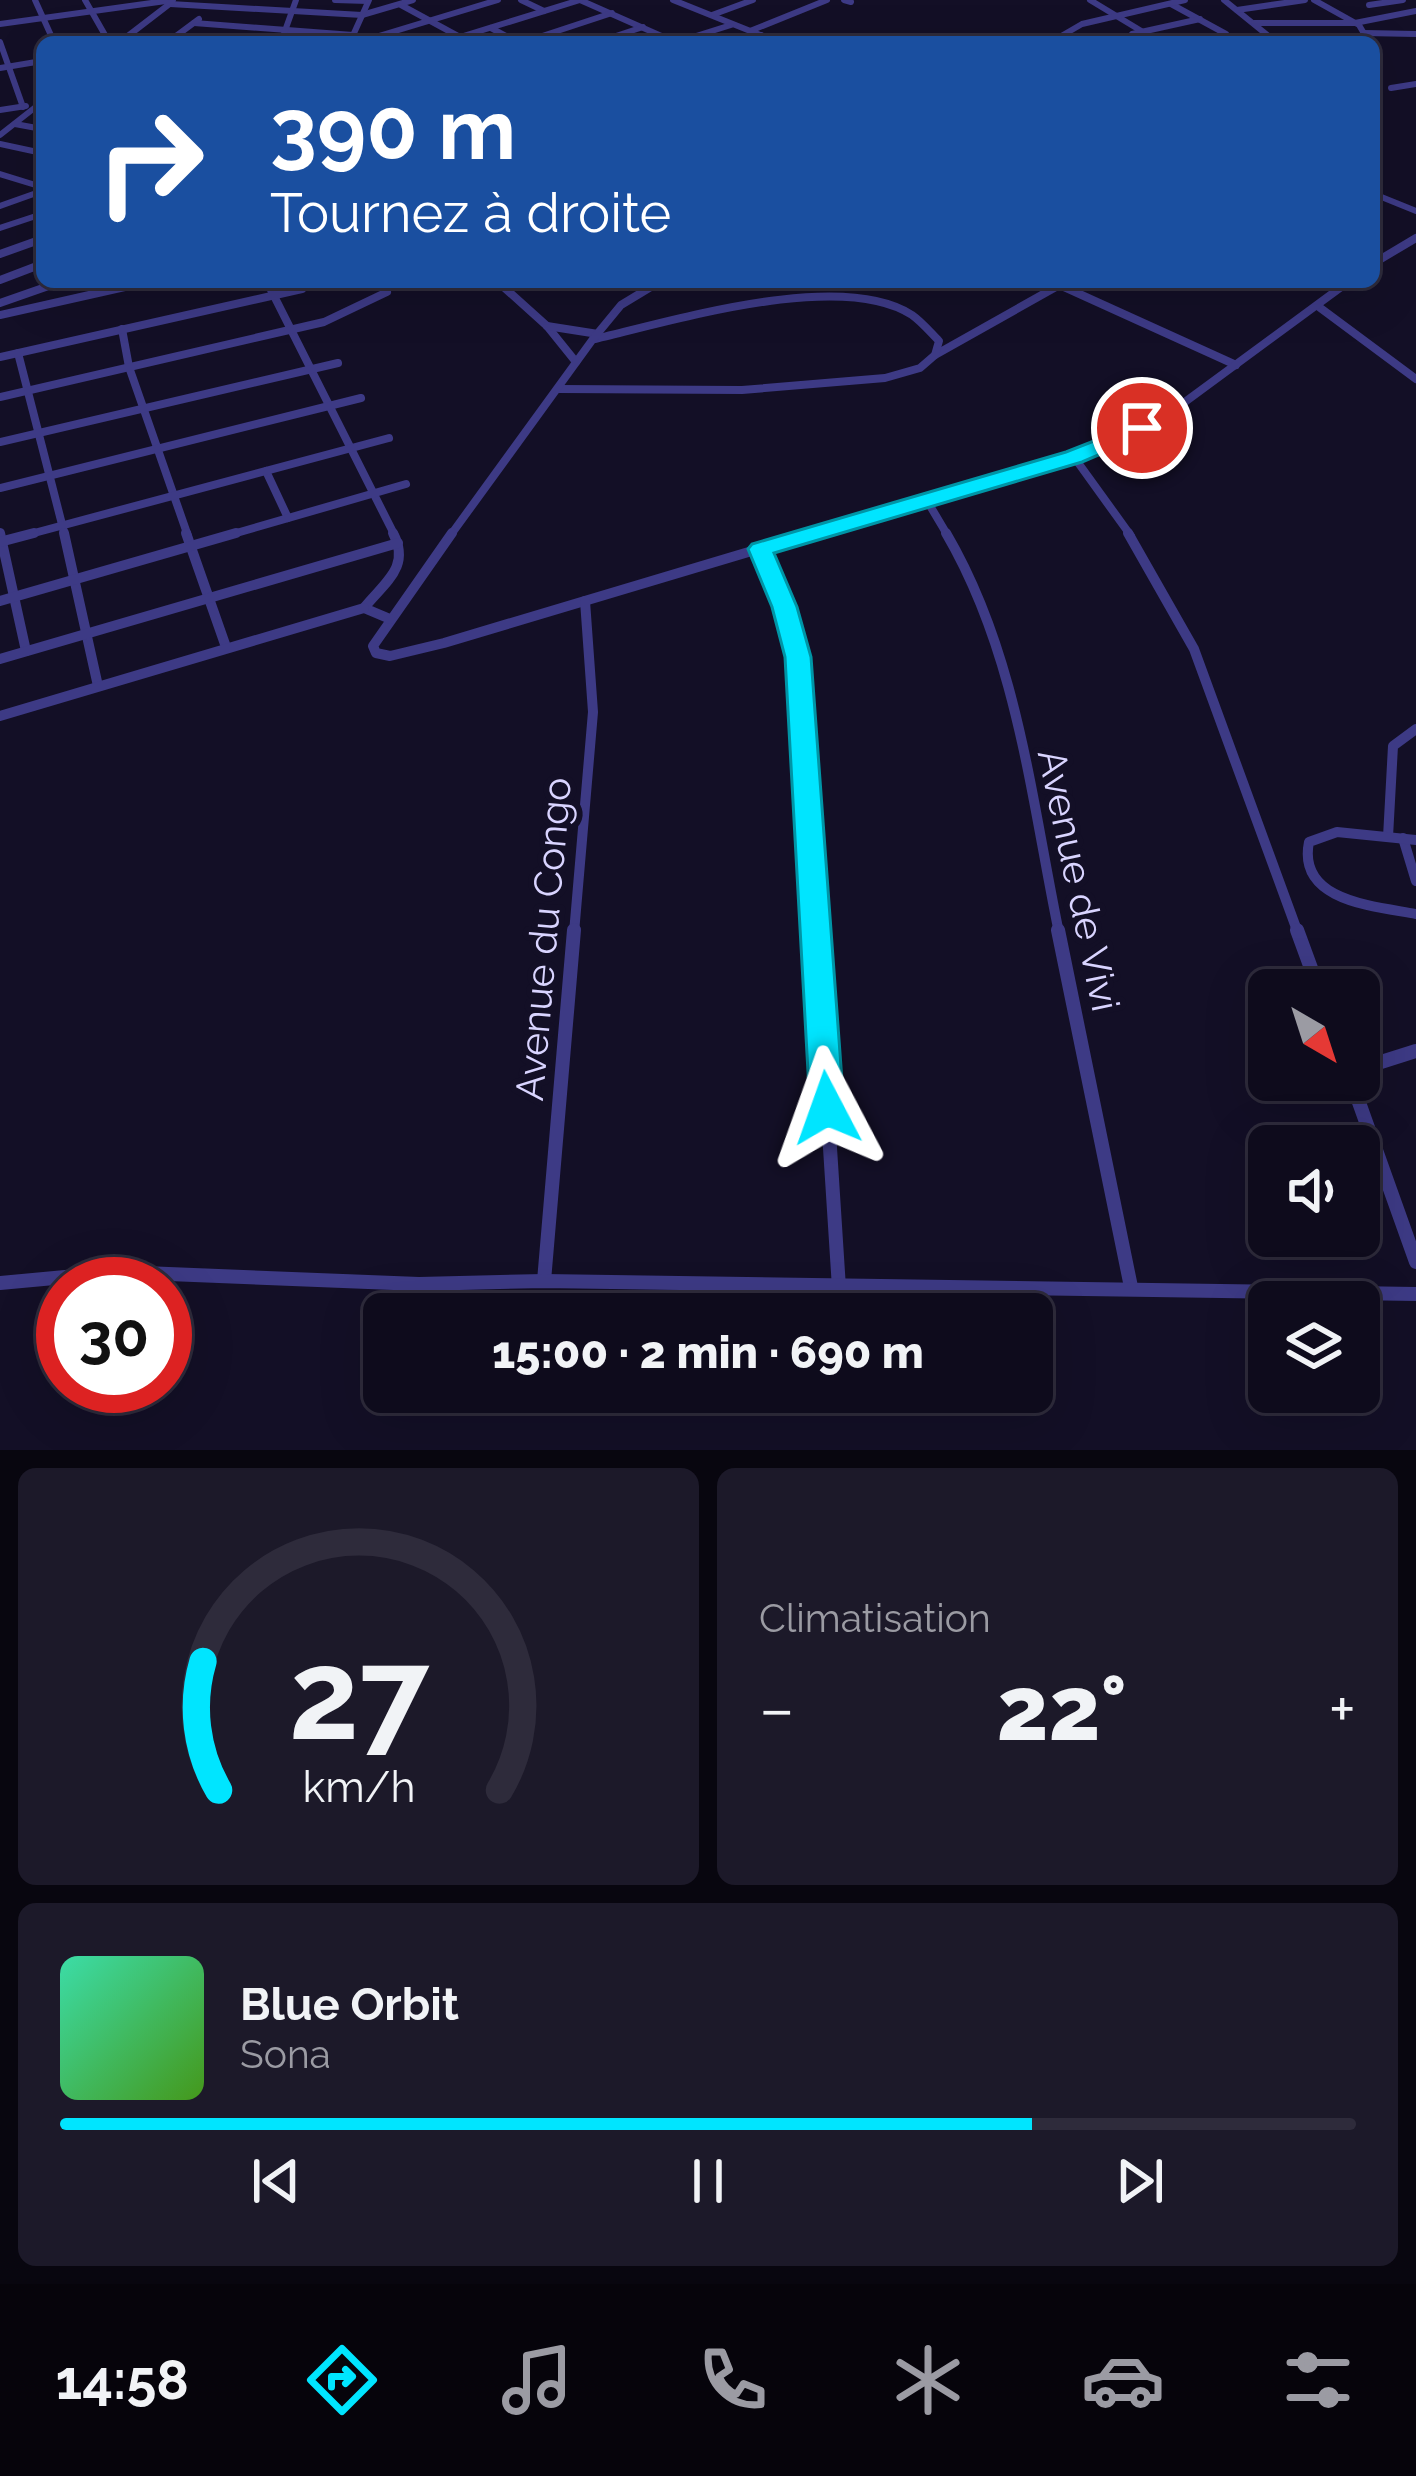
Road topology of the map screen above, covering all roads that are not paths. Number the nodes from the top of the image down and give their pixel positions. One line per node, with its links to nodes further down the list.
1 (35, 0): 32 (street)
2 (85, 0): 25 (street)
3 (296, 0): 27 (street)
4 (335, 0): 17 (street)
5 (413, 0): 19 (street)
6 (498, 0): 34 (street)
7 (521, 0): 26 (street)
8 (580, 0): 26 (street); 28 (street)
9 (673, 0): 30 (street)
10 (753, 0): 30 (street)
11 (827, 0): 42 (street)
12 (1090, 0): 31 (street)
13 (1185, 0): 20 (street)
14 (1223, 0): 24 (street)
15 (1309, 0): 24 (street); 35 (street)
16 (1397, 0): 22 (street); 35 (street)
17 (369, 1): 29 (street)
18 (172, 2): 21 (street); 23 (street); 51 (street)
19 (396, 2): 29 (street); 34 (street)
20 (1166, 2): 31 (street); 33 (street)
21 (134, 3): 25 (street)
22 (1369, 5)
23 (214, 8): 27 (street); 36 (street)
24 (1238, 10): 37 (street)
25 (91, 11): 32 (street); 50 (street)
26 (544, 11): 41 (street)
27 (291, 12): 29 (street); 43 (street)
28 (612, 13): 40 (street); 60 (street)
29 (362, 15): 55 (street)
30 (712, 15): 39 (street)
31 (1115, 16): 44 (street); 65 (street)
32 (43, 18): 38 (street); 49 (street)
33 (1200, 19): 44 (street); 46 (street)
34 (429, 21): 56 (street); 57 (street)
35 (1355, 22): 37 (street); 45 (street)
36 (194, 23): 43 (street); 52 (street)
37 (1254, 23): 67 (street)
38 (0, 24)
39 (733, 24): 42 (street); 63 (street)
40 (643, 27): 61 (street); 62 (street)
41 (490, 28): 58 (street); 59 (street)
42 (750, 31): 48 (street)
43 (284, 32): 53 (street); 54 (street)
44 (1143, 32): 66 (street)
45 (1364, 33): 47 (street); 68 (street)
46 (1226, 34)
47 (1416, 34)
48 (760, 35): 64 (street)
49 (51, 36)
50 (106, 36)
51 (128, 36)
52 (176, 36)
53 (282, 36)
54 (319, 36)
55 (355, 36)
56 (370, 36)
57 (457, 36)
58 (462, 36)
59 (507, 36)
60 (539, 36)
61 (616, 36)
62 (663, 36)
63 (695, 36)
64 (757, 36)
65 (1059, 36)
66 (1135, 36)
67 (1269, 36)
68 (1366, 36)
69 (0, 42): 71 (street)
70 (36, 63): 71 (street)
71 (10, 67): 72 (street); 76 (street)
72 (0, 68)
73 (1416, 84): 74 (street)
74 (1391, 88)
75 (36, 105): 76 (street)
76 (23, 106): 78 (street)
77 (36, 108): 79 (street)
78 (0, 110)
79 (15, 124): 80 (street); 81 (street)
80 (36, 128)
81 (0, 140): 82 (street)
82 (36, 151)
83 (0, 174): 84 (street)
84 (36, 187)
85 (36, 191): 87 (street)
86 (1380, 196): 88 (street)
87 (0, 206)
88 (1416, 211)
89 (36, 216): 90 (street)
90 (0, 228)
91 (1416, 238): 94 (street)
92 (36, 241): 93 (street)
93 (0, 254)
94 (1380, 259)
95 (36, 266): 96 (street)
96 (0, 280)
97 (43, 288): 108 (street)
98 (113, 288): 110 (street)
99 (270, 288): 107 (street)
100 (505, 288): 111 (street)
101 (649, 288): 114 (street)
102 (1049, 288): 116 (street)
103 (1069, 288): 120 (street)
104 (1341, 288): 109 (street)
105 (302, 289): 107 (street)
106 (387, 292): 113 (street)
107 (273, 296): 112 (street); 113 (street)
108 (0, 303)
109 (1319, 307): 120 (street); 123 (street)
110 (0, 315)
111 (547, 326): 114 (street); 119 (street)
112 (122, 329): 115 (street); 121 (street)
113 (288, 331): 121 (street); 122 (street)
114 (596, 336): 116 (street); 119 (street)
115 (18, 353): 117 (street); 125 (street)
116 (935, 355): 124 (street)
117 (0, 357)
118 (338, 362): 122 (street)
119 (576, 362): 124 (street)
120 (1236, 365): 135 (street)
121 (129, 367): 125 (street); 128 (street)
122 (310, 368): 128 (street); 129 (street)
123 (1416, 379)
124 (559, 388): 155 (street)
125 (26, 391): 126 (street); 130 (street)
126 (0, 397)
127 (362, 398): 129 (street)
128 (144, 407): 130 (street); 133 (street)
129 (326, 408): 133 (street); 134 (street)
130 (37, 434): 132 (street); 137 (street)
131 (389, 438): 134 (street)
132 (0, 442)
133 (157, 448): 137 (street); 140 (street)
134 (348, 451): 136 (street); 141 (street)
135 (1074, 457): 142 (street); 166 (street)
136 (266, 471): 140 (street); 143 (street)
137 (50, 477): 139 (street); 144 (street)
138 (406, 484): 141 (street)
139 (0, 488)
140 (174, 494): 144 (street); 147 (street)
141 (371, 494): 143 (street); 146 (street)
142 (926, 500): 148 (street); 173 (street, Avenue de Vivi)
143 (288, 518): 147 (street)
144 (61, 526): 145 (street); 149 (street)
145 (1, 539): 151 (street)
146 (398, 544): 152 (street); 154 (street)
147 (194, 545): 149 (street); 152 (street)
148 (760, 549): 153 (street); 174 (street)
149 (76, 579): 151 (street); 156 (street)
150 (0, 597): 151 (street)
151 (14, 597): 158 (street)
152 (211, 598): 156 (street); 157 (street)
153 (585, 602): 155 (street); 171 (street, Avenue du Congo)
154 (364, 608): 155 (street); 157 (street)
155 (390, 619)
156 (88, 634): 158 (street); 160 (street)
157 (226, 647): 160 (street)
158 (26, 651): 159 (street)
159 (0, 659)
160 (98, 686): 161 (street)
161 (0, 716)
162 (1416, 729): 163 (street)
163 (1402, 838): 164 (street); 165 (street)
164 (1416, 881)
165 (1416, 914)
166 (1311, 969)
167 (1416, 1051): 168 (street)
168 (1380, 1063)
169 (1358, 1101): 170 (street)
170 (1416, 1262)
171 (544, 1281): 172 (street); 174 (street)
172 (0, 1283)
173 (1131, 1287): 174 (street); 176 (street)
174 (838, 1288): 175 (street)
175 (838, 1293)
176 (1416, 1294)

